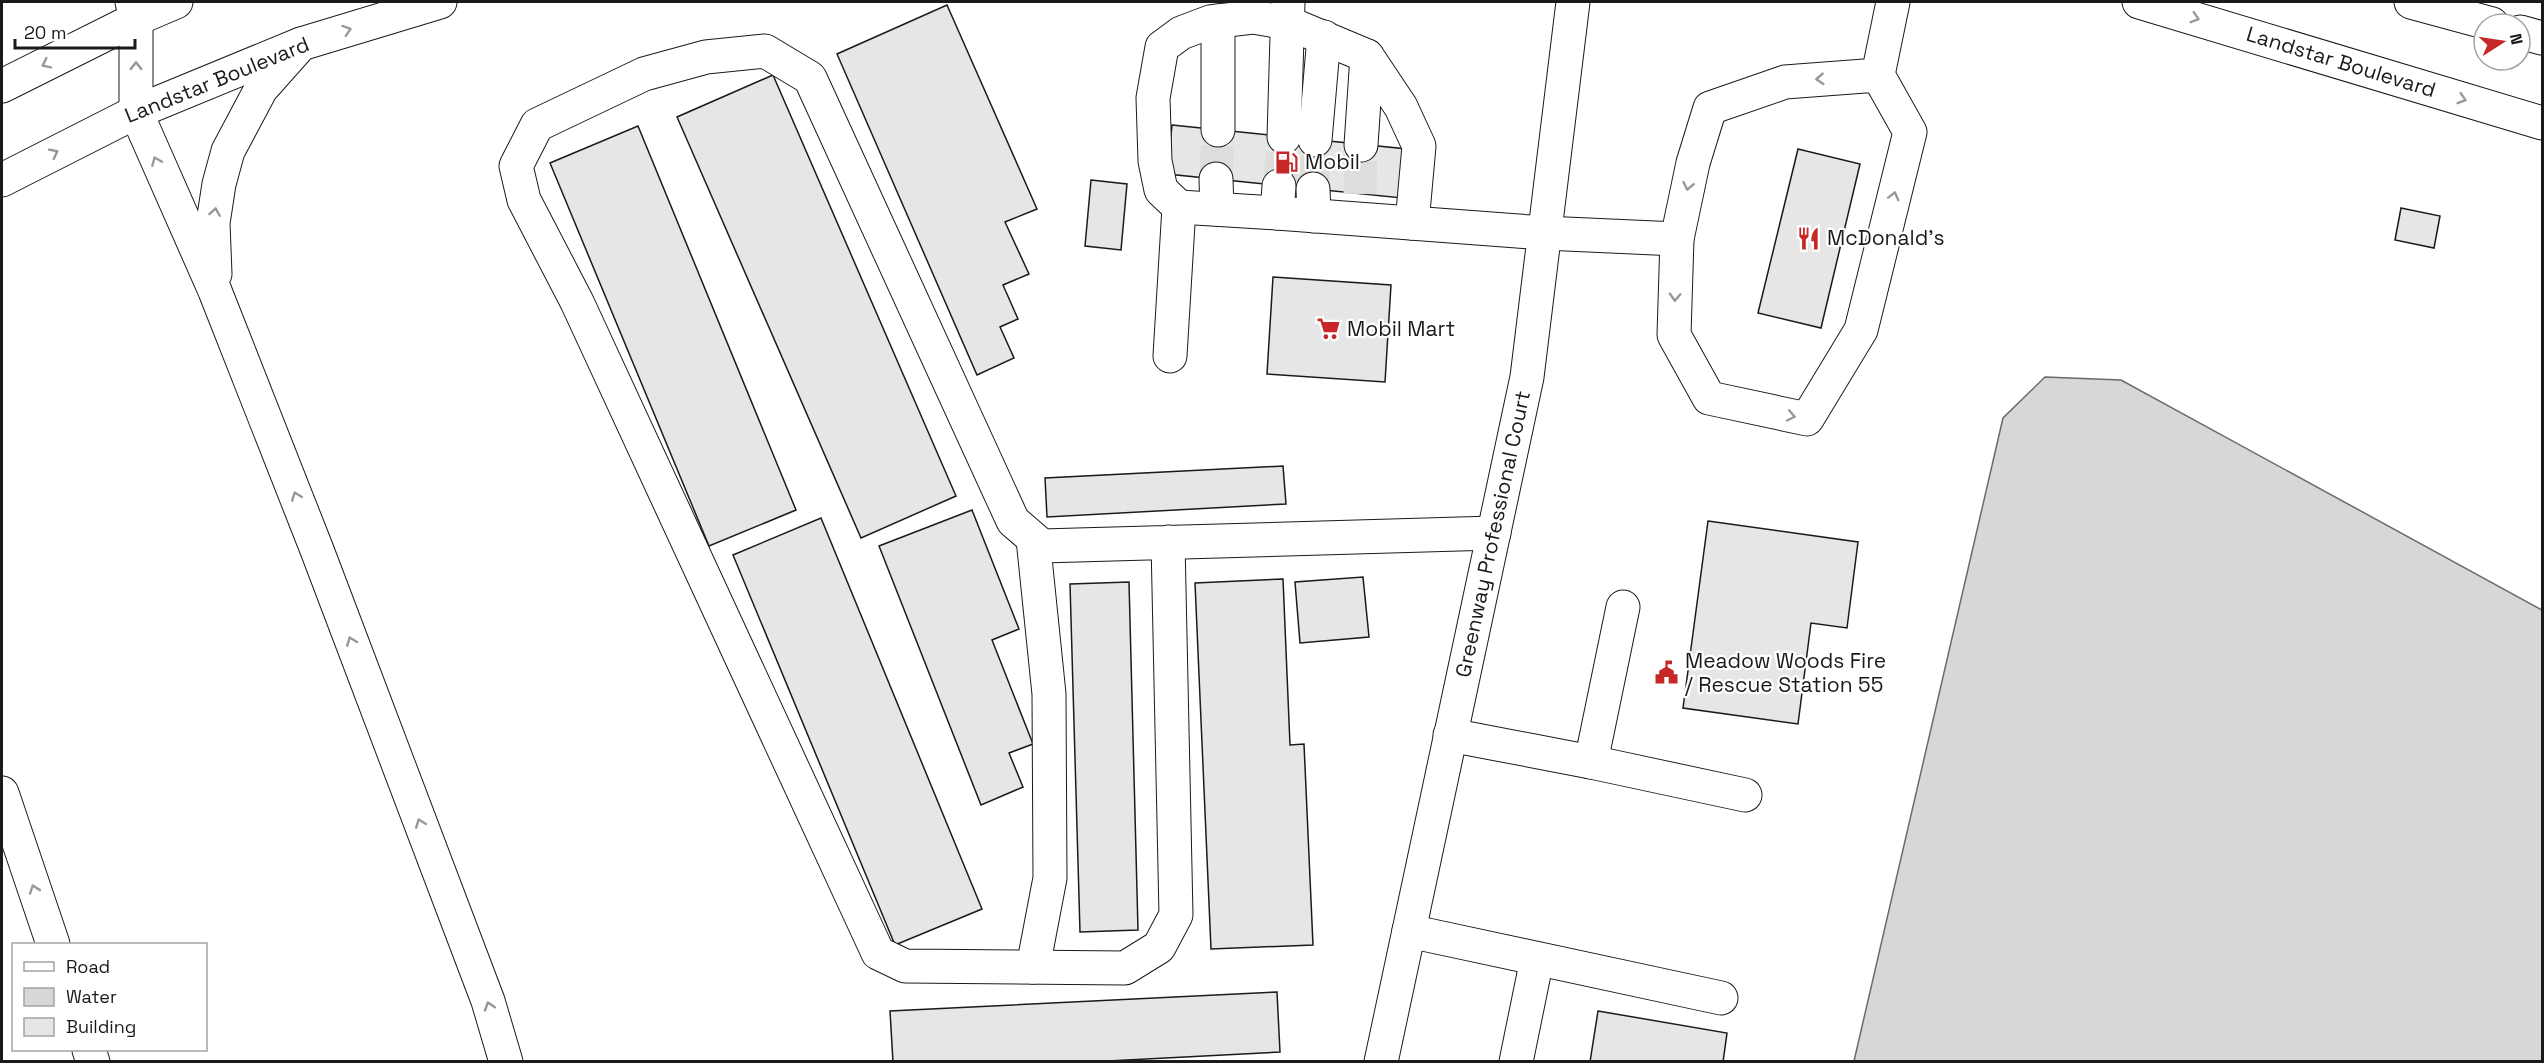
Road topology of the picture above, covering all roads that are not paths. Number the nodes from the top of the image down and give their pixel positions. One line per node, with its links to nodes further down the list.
1 (176, 2): 7 (main road)
2 (440, 2): 12 (main road, Landstar Boulevard, one-way to 2)
3 (1573, 2): 25 (main road, Greenway Professional Court)
4 (1893, 2): 14 (main road)
5 (2139, 2): 17 (main road, Landstar Boulevard, one-way to 17)
6 (2411, 2): 9 (main road)
7 (134, 10): 15 (main road, one-way to 15); 16 (main road, one-way to 7)
8 (1288, 12): 10 (main road); 11 (main road); 19 (main road)
9 (2472, 19)
10 (1218, 21): 18 (main road); 23 (main road)
11 (1323, 37): 13 (main road); 20 (main road)
12 (301, 44): 16 (main road, Landstar Boulevard); 27 (main road, one-way to 12)
13 (1367, 56): 21 (main road); 24 (main road)
14 (1878, 75): 26 (main road, one-way to 26); 26 (main road, one-way to 14)
15 (2, 86)
16 (136, 112): 22 (main road, Landstar Boulevard, one-way to 16); 27 (main road, one-way to 16)
17 (2542, 123)
18 (1218, 130)
19 (1284, 137)
20 (1316, 140)
21 (1361, 145)
22 (2, 180)
23 (1179, 207): 24 (main road); 28 (main road)
24 (1412, 223): 25 (main road)
25 (1544, 233): 26 (main road); 29 (main road, Greenway Professional Court)
26 (1677, 238)
27 (215, 291): 42 (main road, one-way to 27)
28 (1170, 356)
29 (1494, 533): 31 (main road); 33 (main road, Greenway Professional Court)
30 (1033, 539): 31 (main road); 40 (main road); 40 (main road)
31 (1168, 542): 40 (main road)
32 (1623, 607): 34 (main road)
33 (1450, 735): 34 (main road); 37 (main road, Greenway Professional Court)
34 (1591, 762): 36 (main road)
35 (2, 793): 38 (main road, one-way to 35)
36 (1745, 795)
37 (1409, 931): 39 (main road); 43 (main road, Greenway Professional Court)
38 (52, 943)
39 (1537, 959): 41 (main road); 44 (main road)
40 (1033, 967)
41 (1721, 998)
42 (506, 1062)
43 (1381, 1062)
44 (1516, 1062)

